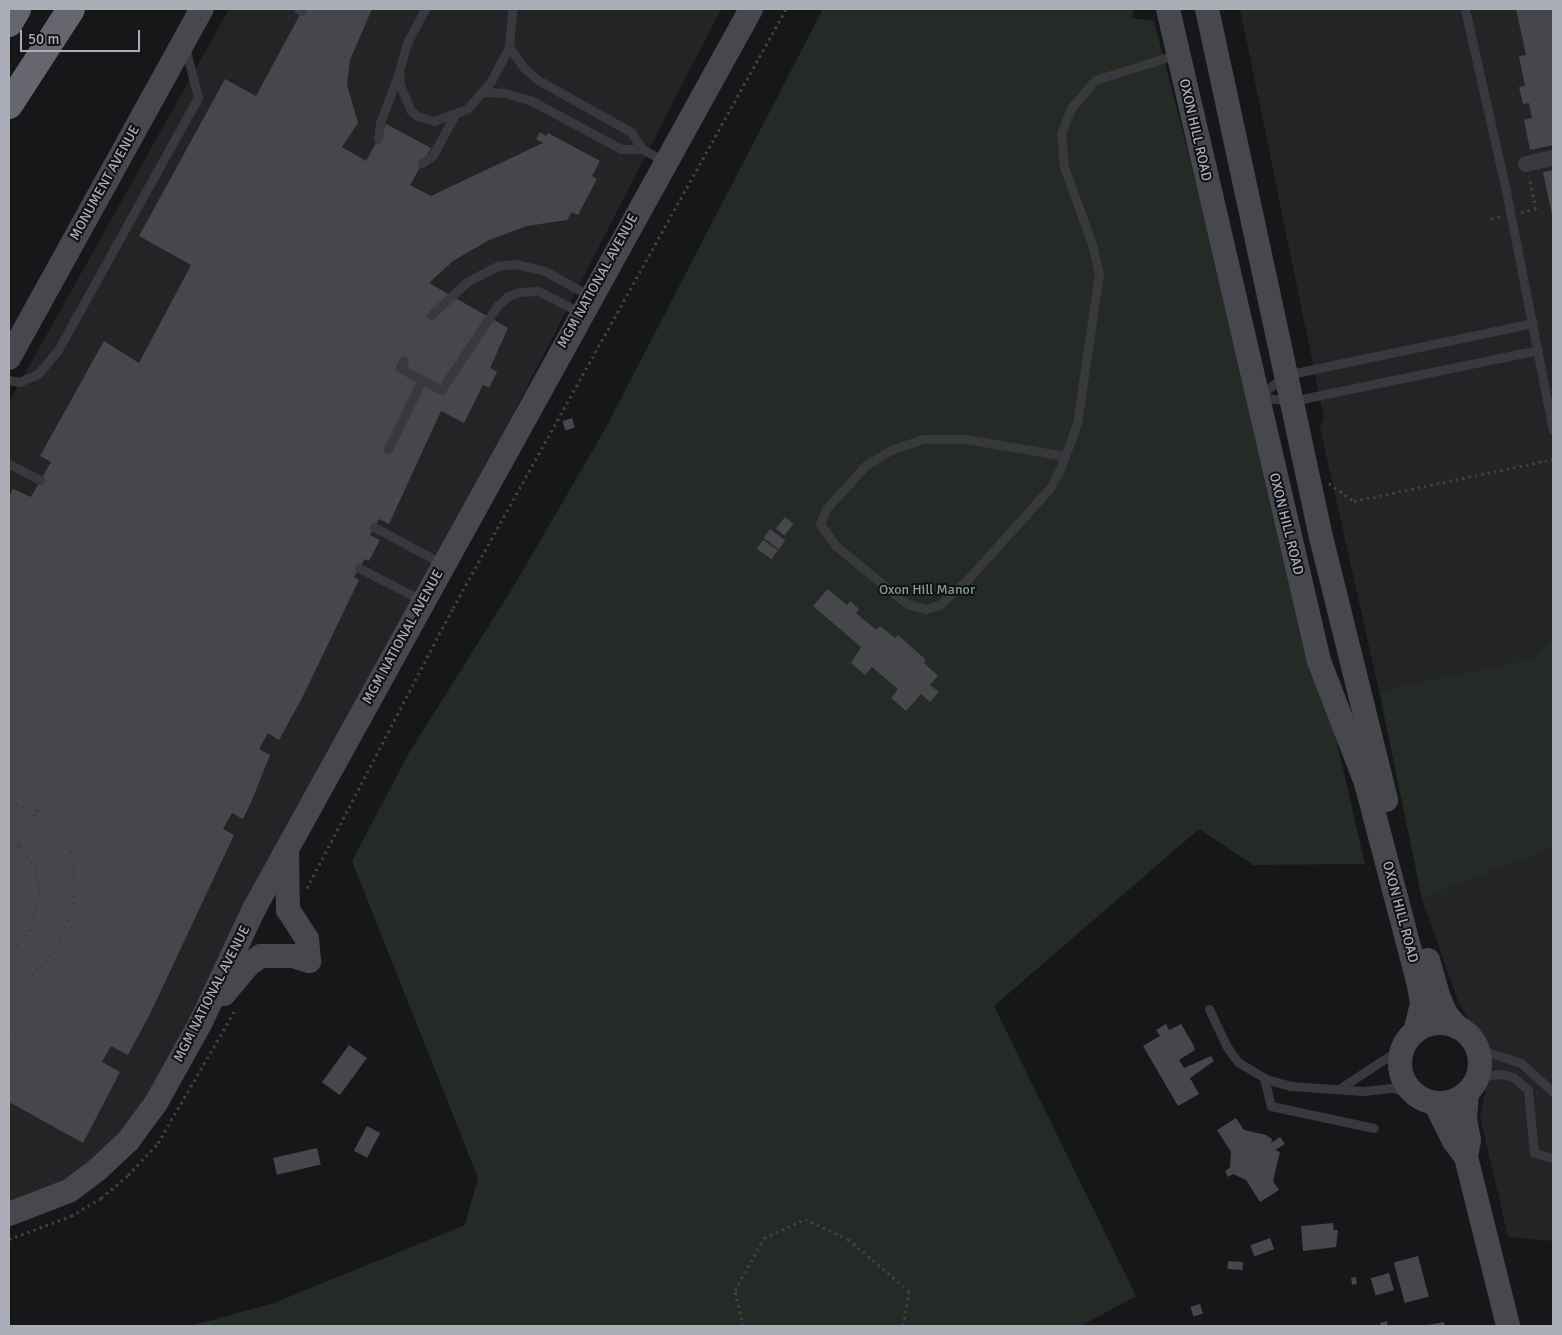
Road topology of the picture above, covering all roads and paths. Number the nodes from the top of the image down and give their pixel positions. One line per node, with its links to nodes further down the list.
1 (17, 9): 11 (highway)
2 (71, 9): 12 (highway)
3 (202, 9): 13 (main road, MONUMENT AVENUE)
4 (426, 9): 16 (lane)
5 (512, 9): 14 (lane)
6 (786, 9): 56 (path)
7 (1168, 9): 15 (main road, OXON HILL ROAD)
8 (1207, 9): 35 (main road, OXON HILL ROAD)
9 (1465, 9): 27 (lane)
10 (749, 10): 24 (main road, MGM NATIONAL AVENUE)
11 (9, 23)
12 (51, 42): 18 (highway); 20 (highway)
13 (184, 42): 33 (main road, MONUMENT AVENUE); 36 (lane)
14 (509, 46): 17 (lane); 22 (lane)
15 (1178, 54): 38 (main road, OXON HILL ROAD); 42 (lane)
16 (399, 71): 19 (lane); 21 (lane)
17 (482, 92): 19 (lane); 22 (lane)
18 (9, 105)
19 (454, 116): 25 (lane)
20 (9, 122)
21 (378, 139)
22 (642, 149): 24 (lane)
23 (1553, 158): 26 (street)
24 (664, 161): 29 (main road, MGM NATIONAL AVENUE)
25 (422, 164)
26 (1526, 164): 27 (path)
27 (1511, 214): 28 (path); 31 (lane)
28 (1491, 218)
29 (585, 304): 30 (lane); 37 (lane); 48 (main road, MGM NATIONAL AVENUE)
30 (431, 315)
31 (1533, 323): 32 (lane); 35 (lane)
32 (1538, 350): 39 (lane); 40 (lane)
33 (9, 358)
34 (404, 360): 37 (lane)
35 (1286, 375): 38 (lane); 39 (main road, OXON HILL ROAD)
36 (9, 380)
37 (422, 380): 41 (lane)
38 (1257, 397): 39 (lane); 63 (main road, OXON HILL ROAD)
39 (1292, 401): 61 (main road, OXON HILL ROAD)
40 (1553, 430)
41 (388, 449)
42 (1065, 456): 42 (lane)
43 (1553, 459): 46 (path)
44 (9, 464): 45 (lane)
45 (40, 480)
46 (1329, 483)
47 (374, 527): 48 (lane)
48 (443, 564): 50 (main road, MGM NATIONAL AVENUE)
49 (359, 568): 50 (lane)
50 (423, 602): 55 (main road, MGM NATIONAL AVENUE)
51 (9, 802): 52 (path)
52 (38, 808): 54 (path); 58 (path)
53 (9, 843): 54 (path)
54 (19, 845): 57 (path)
55 (287, 849): 60 (main road, MGM NATIONAL AVENUE); 60 (main road)
56 (305, 894)
57 (9, 956)
58 (9, 997): 62 (path)
59 (1209, 1009): 65 (lane)
60 (201, 1022): 73 (main road, MGM NATIONAL AVENUE)
61 (1457, 1027): 63 (main road); 64 (main road)
62 (15, 1039)
63 (1409, 1040): 67 (lane); 69 (main road)
64 (1478, 1049): 66 (main road); 68 (lane)
65 (1264, 1078): 67 (lane); 70 (lane)
66 (1472, 1085): 69 (main road); 71 (main road); 72 (lane)
67 (1338, 1089): 69 (lane)
68 (1553, 1092)
69 (1426, 1100): 71 (main road)
70 (1374, 1128)
71 (1466, 1157): 76 (main road)
72 (1553, 1158)
73 (9, 1214)
74 (743, 1326): 75 (path)
75 (903, 1326)
76 (1508, 1326)

